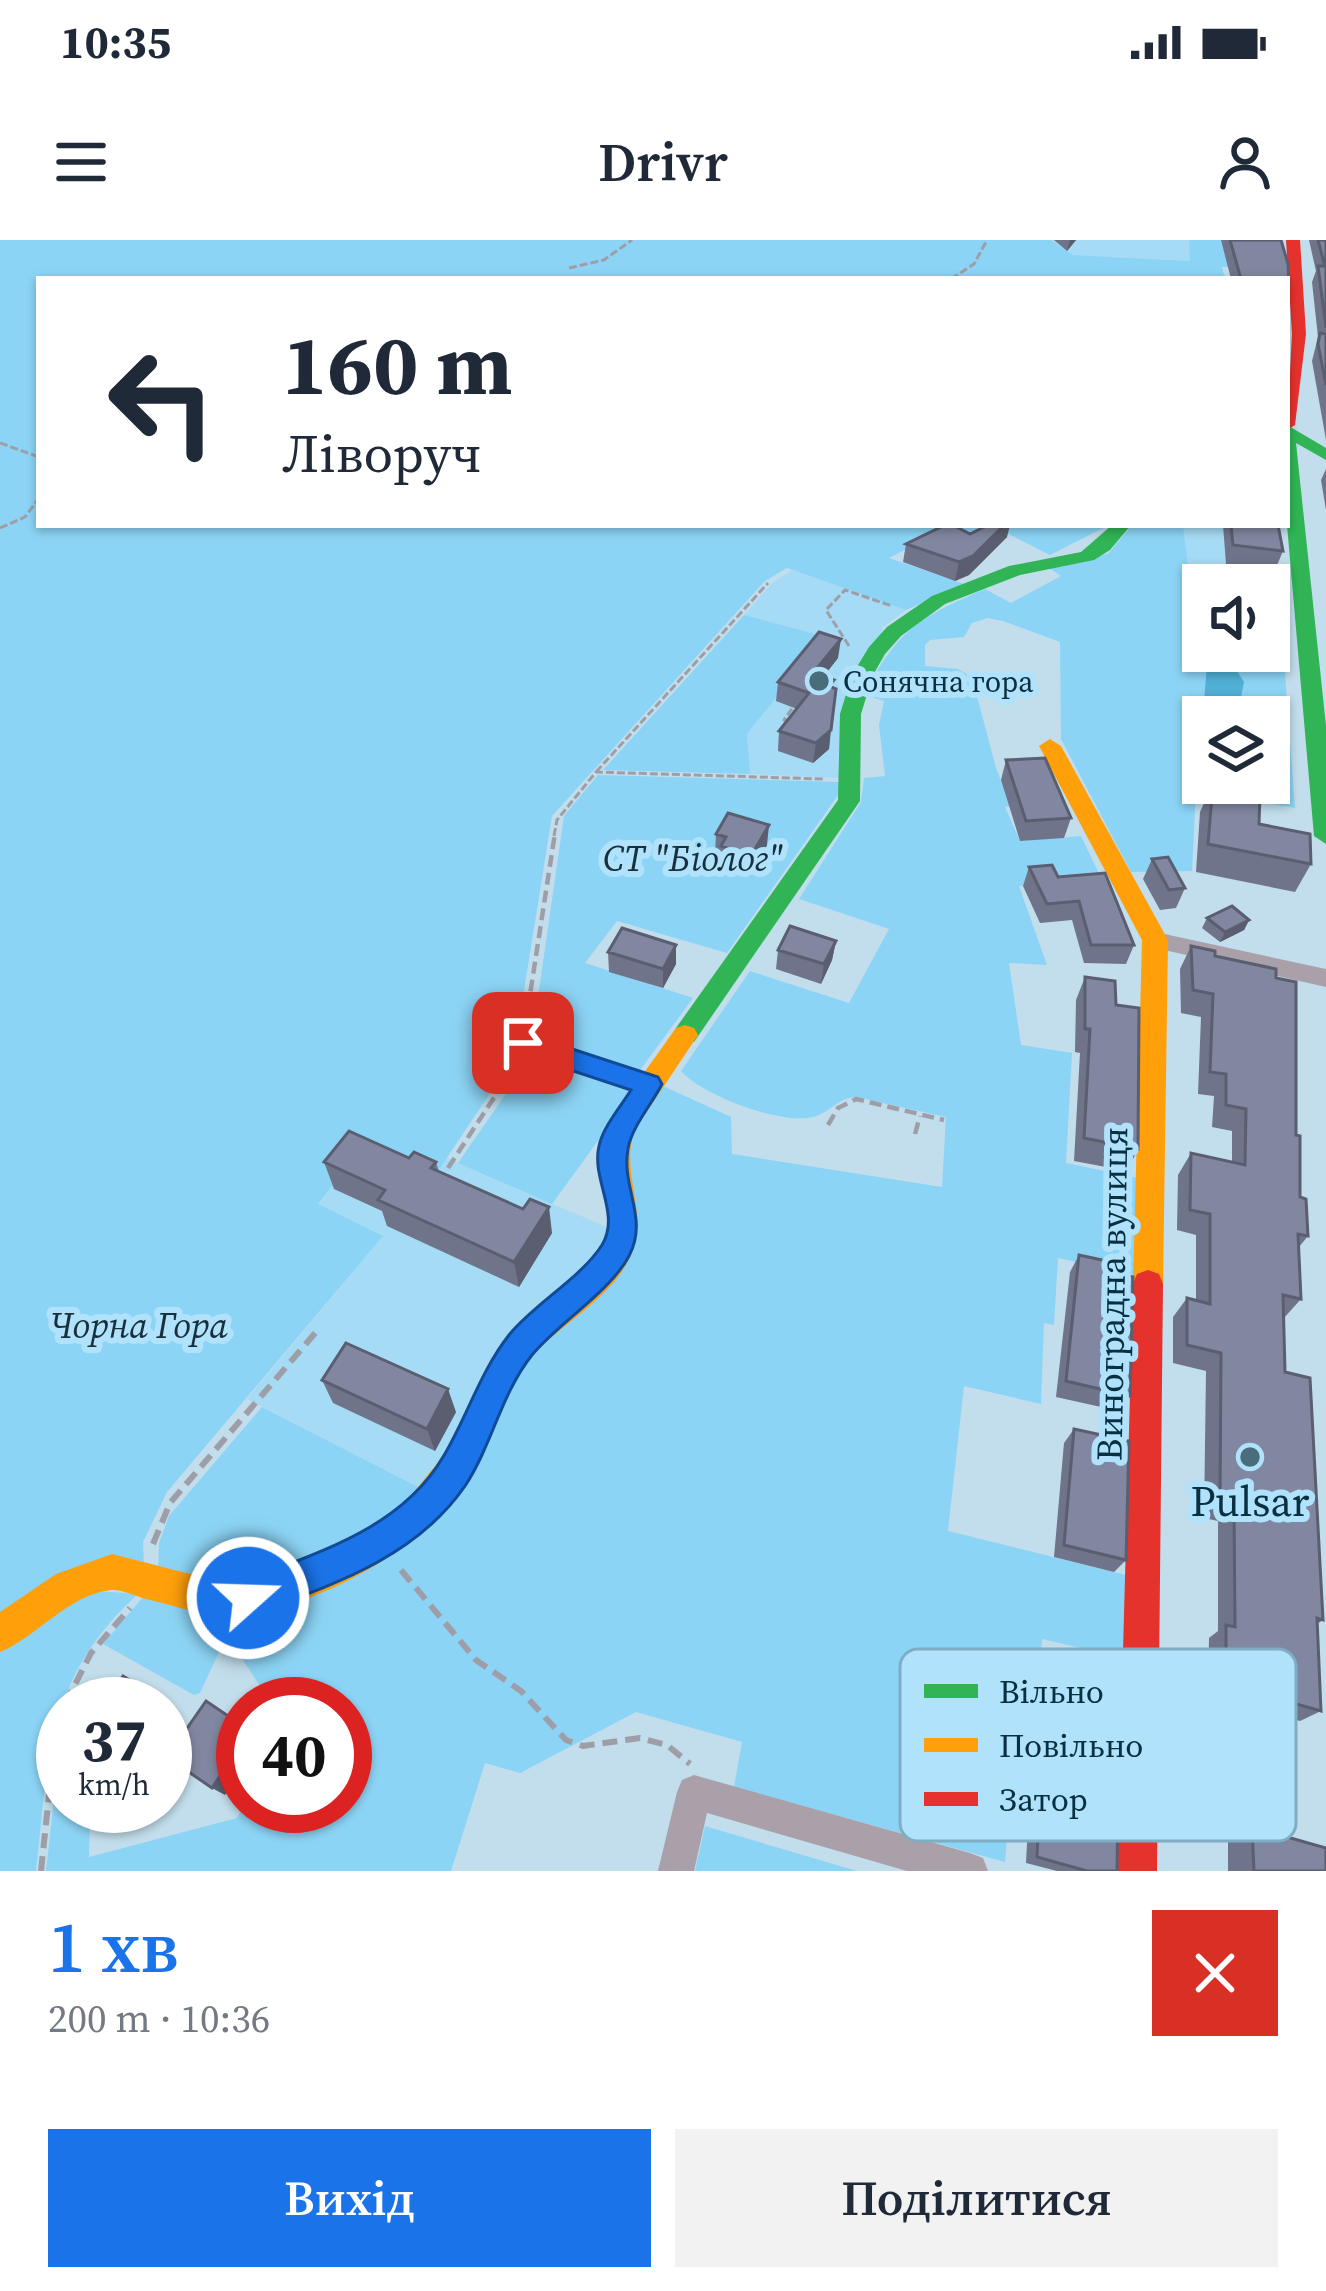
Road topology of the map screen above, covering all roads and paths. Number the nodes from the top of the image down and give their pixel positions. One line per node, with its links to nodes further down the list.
1 (632, 240): 4 (path)
2 (987, 240): 5 (path)
3 (1293, 240): 6 (main road)
4 (569, 268)
5 (955, 276)
6 (1290, 406)
7 (1290, 432): 11 (main road)
8 (0, 442): 10 (path)
9 (1290, 455): 11 (main road)
10 (36, 456)
11 (1326, 461): 12 (main road)
12 (1290, 485)
13 (1290, 492): 20 (main road)
14 (36, 502): 15 (path)
15 (0, 528)
16 (1119, 528): 25 (main road)
17 (768, 583): 24 (path)
18 (905, 611): 19 (path)
19 (841, 659)
20 (1320, 677): 26 (main road)
21 (793, 707): 22 (path)
22 (806, 727)
23 (1050, 746): 27 (main road, Виноградна вулиця)
24 (596, 772): 25 (path); 29 (path)
25 (853, 780): 30 (main road)
26 (1326, 836)
27 (1155, 940): 28 (street); 40 (main road, Виноградна вулиця)
28 (1326, 978)
29 (523, 1043): 30 (lane); 35 (path)
30 (648, 1084): 37 (main road)
31 (920, 1117): 32 (path); 33 (path); 34 (path)
32 (944, 1120)
33 (828, 1125)
34 (915, 1134)
35 (448, 1168)
36 (316, 1332): 38 (path)
37 (379, 1544): 38 (main road); 42 (path)
38 (150, 1580): 39 (main road); 41 (path)
39 (0, 1634)
40 (1141, 1649)
41 (79, 1677)
42 (694, 1792): 45 (street); 47 (street)
43 (45, 1833): 46 (path)
44 (1138, 1841): 49 (main road, Виноградна вулиця)
45 (906, 1862): 48 (street)
46 (41, 1871)
47 (676, 1871)
48 (970, 1871)
49 (1137, 1871)

